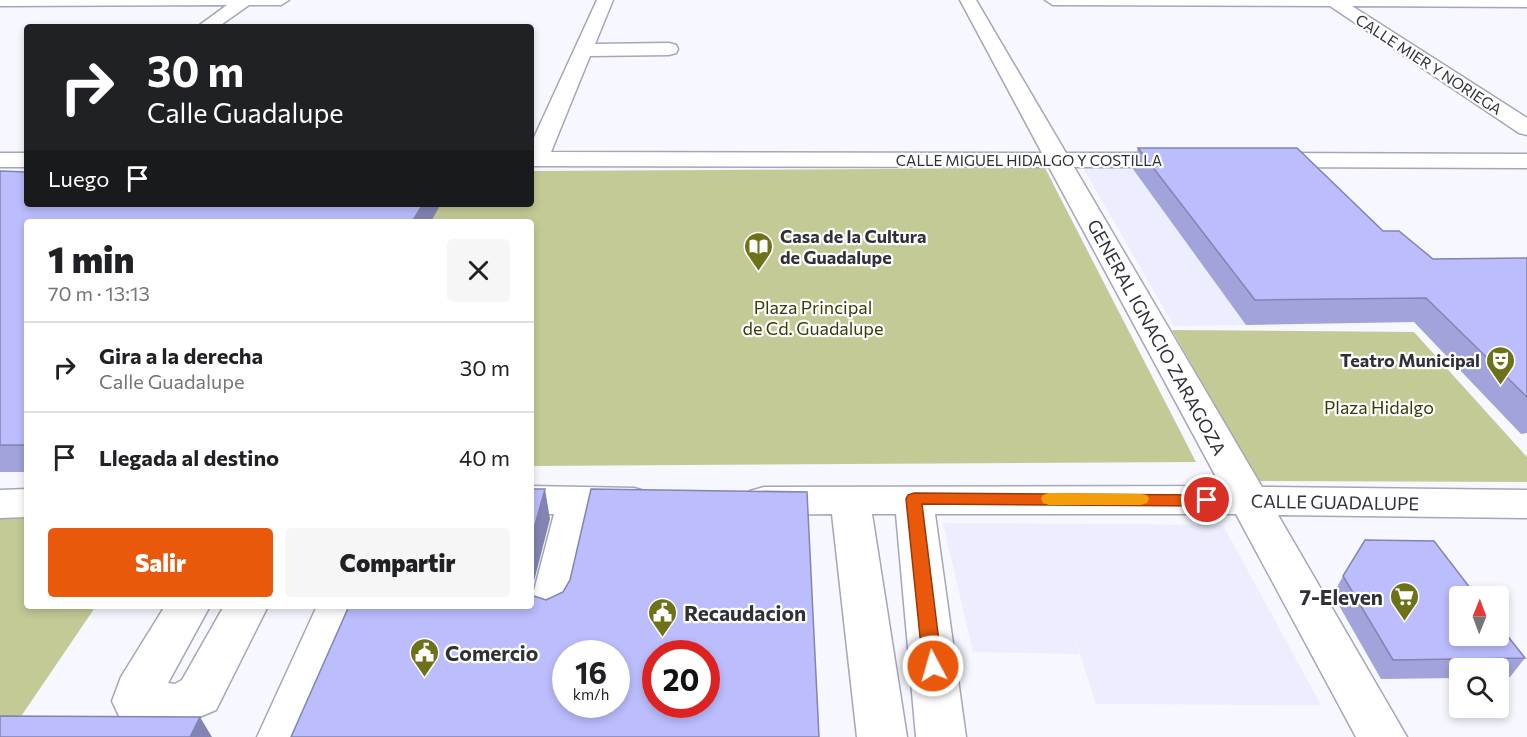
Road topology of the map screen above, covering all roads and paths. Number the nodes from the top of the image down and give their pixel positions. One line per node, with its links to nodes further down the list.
1 (84, 0): 2 (street); 7 (street)
2 (245, 0): 3 (street); 11 (street)
3 (281, 0)
4 (605, 0): 13 (street)
5 (968, 0): 17 (street, GENERAL IGNACIO ZARAGOZA)
6 (1053, 0): 8 (street)
7 (0, 1)
8 (1332, 1): 9 (street); 14 (street, CALLE MIER Y NORIEGA)
9 (1460, 1): 10 (street)
10 (1527, 2)
11 (210, 24)
12 (669, 49): 13 (street)
13 (583, 50): 15 (street)
14 (1527, 128)
15 (534, 157)
16 (534, 159): 17 (street, CALLE MIGUEL HIDALGO Y COSTILLA)
17 (1058, 159): 18 (street, CALLE MIGUEL HIDALGO Y COSTILLA); 26 (street, GENERAL IGNACIO ZARAGOZA)
18 (1198, 160)
19 (1245, 160): 20 (street)
20 (1527, 161)
21 (914, 499): 23 (street, CALLE GUADALUPE); 26 (street, CALLE GUADALUPE); 37 (street)
22 (534, 500): 24 (street)
23 (850, 500): 25 (street, CALLE GUADALUPE); 36 (street)
24 (577, 501): 27 (street); 34 (street)
25 (726, 501)
26 (1248, 501): 30 (street, CALLE GUADALUPE); 38 (street, GENERAL IGNACIO ZARAGOZA)
27 (670, 502)
28 (24, 503): 29 (street)
29 (0, 504)
30 (1527, 504)
31 (186, 609): 32 (street)
32 (244, 609)
33 (338, 609): 35 (street)
34 (551, 610)
35 (282, 737)
36 (882, 737)
37 (941, 737)
38 (1382, 737)

